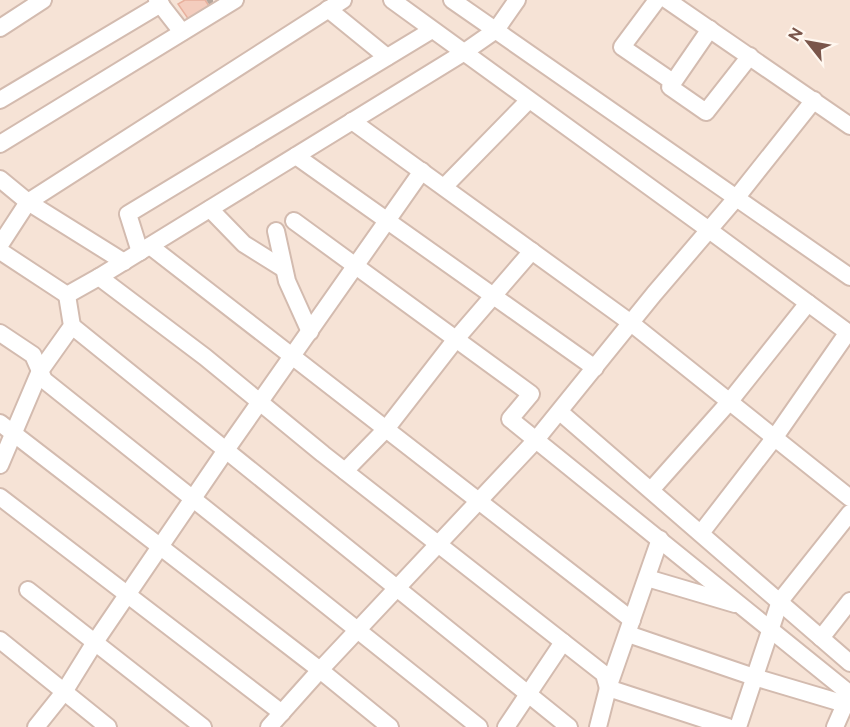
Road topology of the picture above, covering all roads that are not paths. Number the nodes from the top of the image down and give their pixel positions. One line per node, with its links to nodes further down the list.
1 (43, 0): 11 (street)
2 (235, 0): 15 (street)
3 (343, 0): 10 (street)
4 (392, 0): 13 (street)
5 (452, 0): 14 (street)
6 (518, 0): 14 (street)
7 (657, 0): 19 (street)
8 (667, 0): 12 (street)
9 (159, 2): 15 (street); 20 (street)
10 (328, 9): 18 (street); 31 (street)
11 (0, 28)
12 (710, 29): 17 (street); 19 (street)
13 (432, 30): 16 (street); 18 (street)
14 (496, 30): 16 (street); 30 (street)
15 (182, 32): 25 (street)
16 (463, 52): 21 (street); 23 (street)
17 (750, 56): 19 (street); 22 (street)
18 (387, 57): 38 (street)
19 (673, 82)
20 (0, 100)
21 (529, 100): 29 (street); 35 (street)
22 (814, 100): 24 (street); 30 (street)
23 (352, 121): 26 (street); 27 (street)
24 (850, 126)
25 (0, 144)
26 (296, 156): 32 (street); 34 (street)
27 (422, 171): 29 (street); 34 (street)
28 (0, 180): 31 (street)
29 (444, 187): 39 (street)
30 (737, 197): 35 (street); 44 (street)
31 (28, 202): 37 (street); 41 (street)
32 (210, 209): 38 (street); 43 (street)
33 (294, 221): 42 (street)
34 (388, 222): 42 (street); 47 (street)
35 (710, 230): 48 (street); 49 (street)
36 (276, 231): 43 (street)
37 (0, 245)
38 (145, 249): 41 (street); 55 (street)
39 (532, 250): 47 (street); 49 (street)
40 (0, 251): 46 (street)
41 (124, 262): 45 (street)
42 (356, 266): 51 (street); 54 (street)
43 (284, 269): 51 (street)
44 (850, 276)
45 (99, 277): 46 (street); 59 (street)
46 (67, 295): 50 (street)
47 (494, 297): 54 (street); 56 (street)
48 (808, 303): 53 (street); 58 (street)
49 (631, 323): 56 (street); 58 (street)
50 (72, 326): 57 (street); 65 (street)
51 (310, 332): 55 (street)
52 (0, 333): 57 (street)
53 (849, 333): 63 (street)
54 (456, 339): 62 (street); 64 (street)
55 (292, 357): 59 (street); 62 (street)
56 (595, 368): 60 (street)
57 (40, 372): 61 (street); 70 (street)
58 (730, 401): 63 (street); 68 (street)
59 (260, 402): 65 (street); 67 (street)
60 (560, 412): 64 (street); 68 (street)
61 (7, 428): 66 (street); 77 (street)
62 (386, 429): 67 (street); 72 (street)
63 (775, 437): 71 (street); 74 (street)
64 (536, 441): 72 (street); 75 (street)
65 (226, 450): 70 (street); 79 (street)
66 (0, 465)
67 (345, 471): 76 (street)
68 (651, 490): 74 (street)
69 (0, 497): 81 (street)
70 (194, 498): 77 (street); 86 (street)
71 (850, 498)
72 (480, 500): 76 (street); 85 (street)
73 (850, 513): 82 (street)
74 (701, 533): 82 (street)
75 (660, 539): 78 (street); 84 (street)
76 (439, 543): 79 (street); 91 (street)
77 (161, 548): 81 (street); 93 (street)
78 (647, 578): 84 (street); 85 (street)
79 (398, 587): 86 (street); 97 (street)
80 (27, 590): 90 (street)
81 (128, 595): 90 (street); 99 (street)
82 (780, 601): 87 (street); 88 (street)
83 (850, 601): 88 (street)
84 (741, 606): 87 (street)
85 (630, 627): 94 (street); 95 (street)
86 (358, 629): 93 (street); 105 (street)
87 (770, 630): 94 (street); 98 (street)
88 (821, 638): 92 (street)
89 (0, 640): 96 (street)
90 (95, 642): 96 (street); 102 (street)
91 (563, 642): 95 (street); 97 (street)
92 (850, 663)
93 (320, 670): 99 (street); 104 (street)
94 (754, 677): 98 (street); 110 (street)
95 (608, 688): 108 (street); 109 (street)
96 (64, 692): 100 (street); 101 (street)
97 (529, 694): 106 (street); 107 (street)
98 (848, 696): 111 (street)
99 (282, 713): 103 (street)
100 (36, 727)
101 (108, 727)
102 (203, 727)
103 (269, 727)
104 (390, 727)
105 (479, 727)
106 (506, 727)
107 (569, 727)
108 (598, 727)
109 (728, 727)
110 (738, 727)
111 (835, 727)

